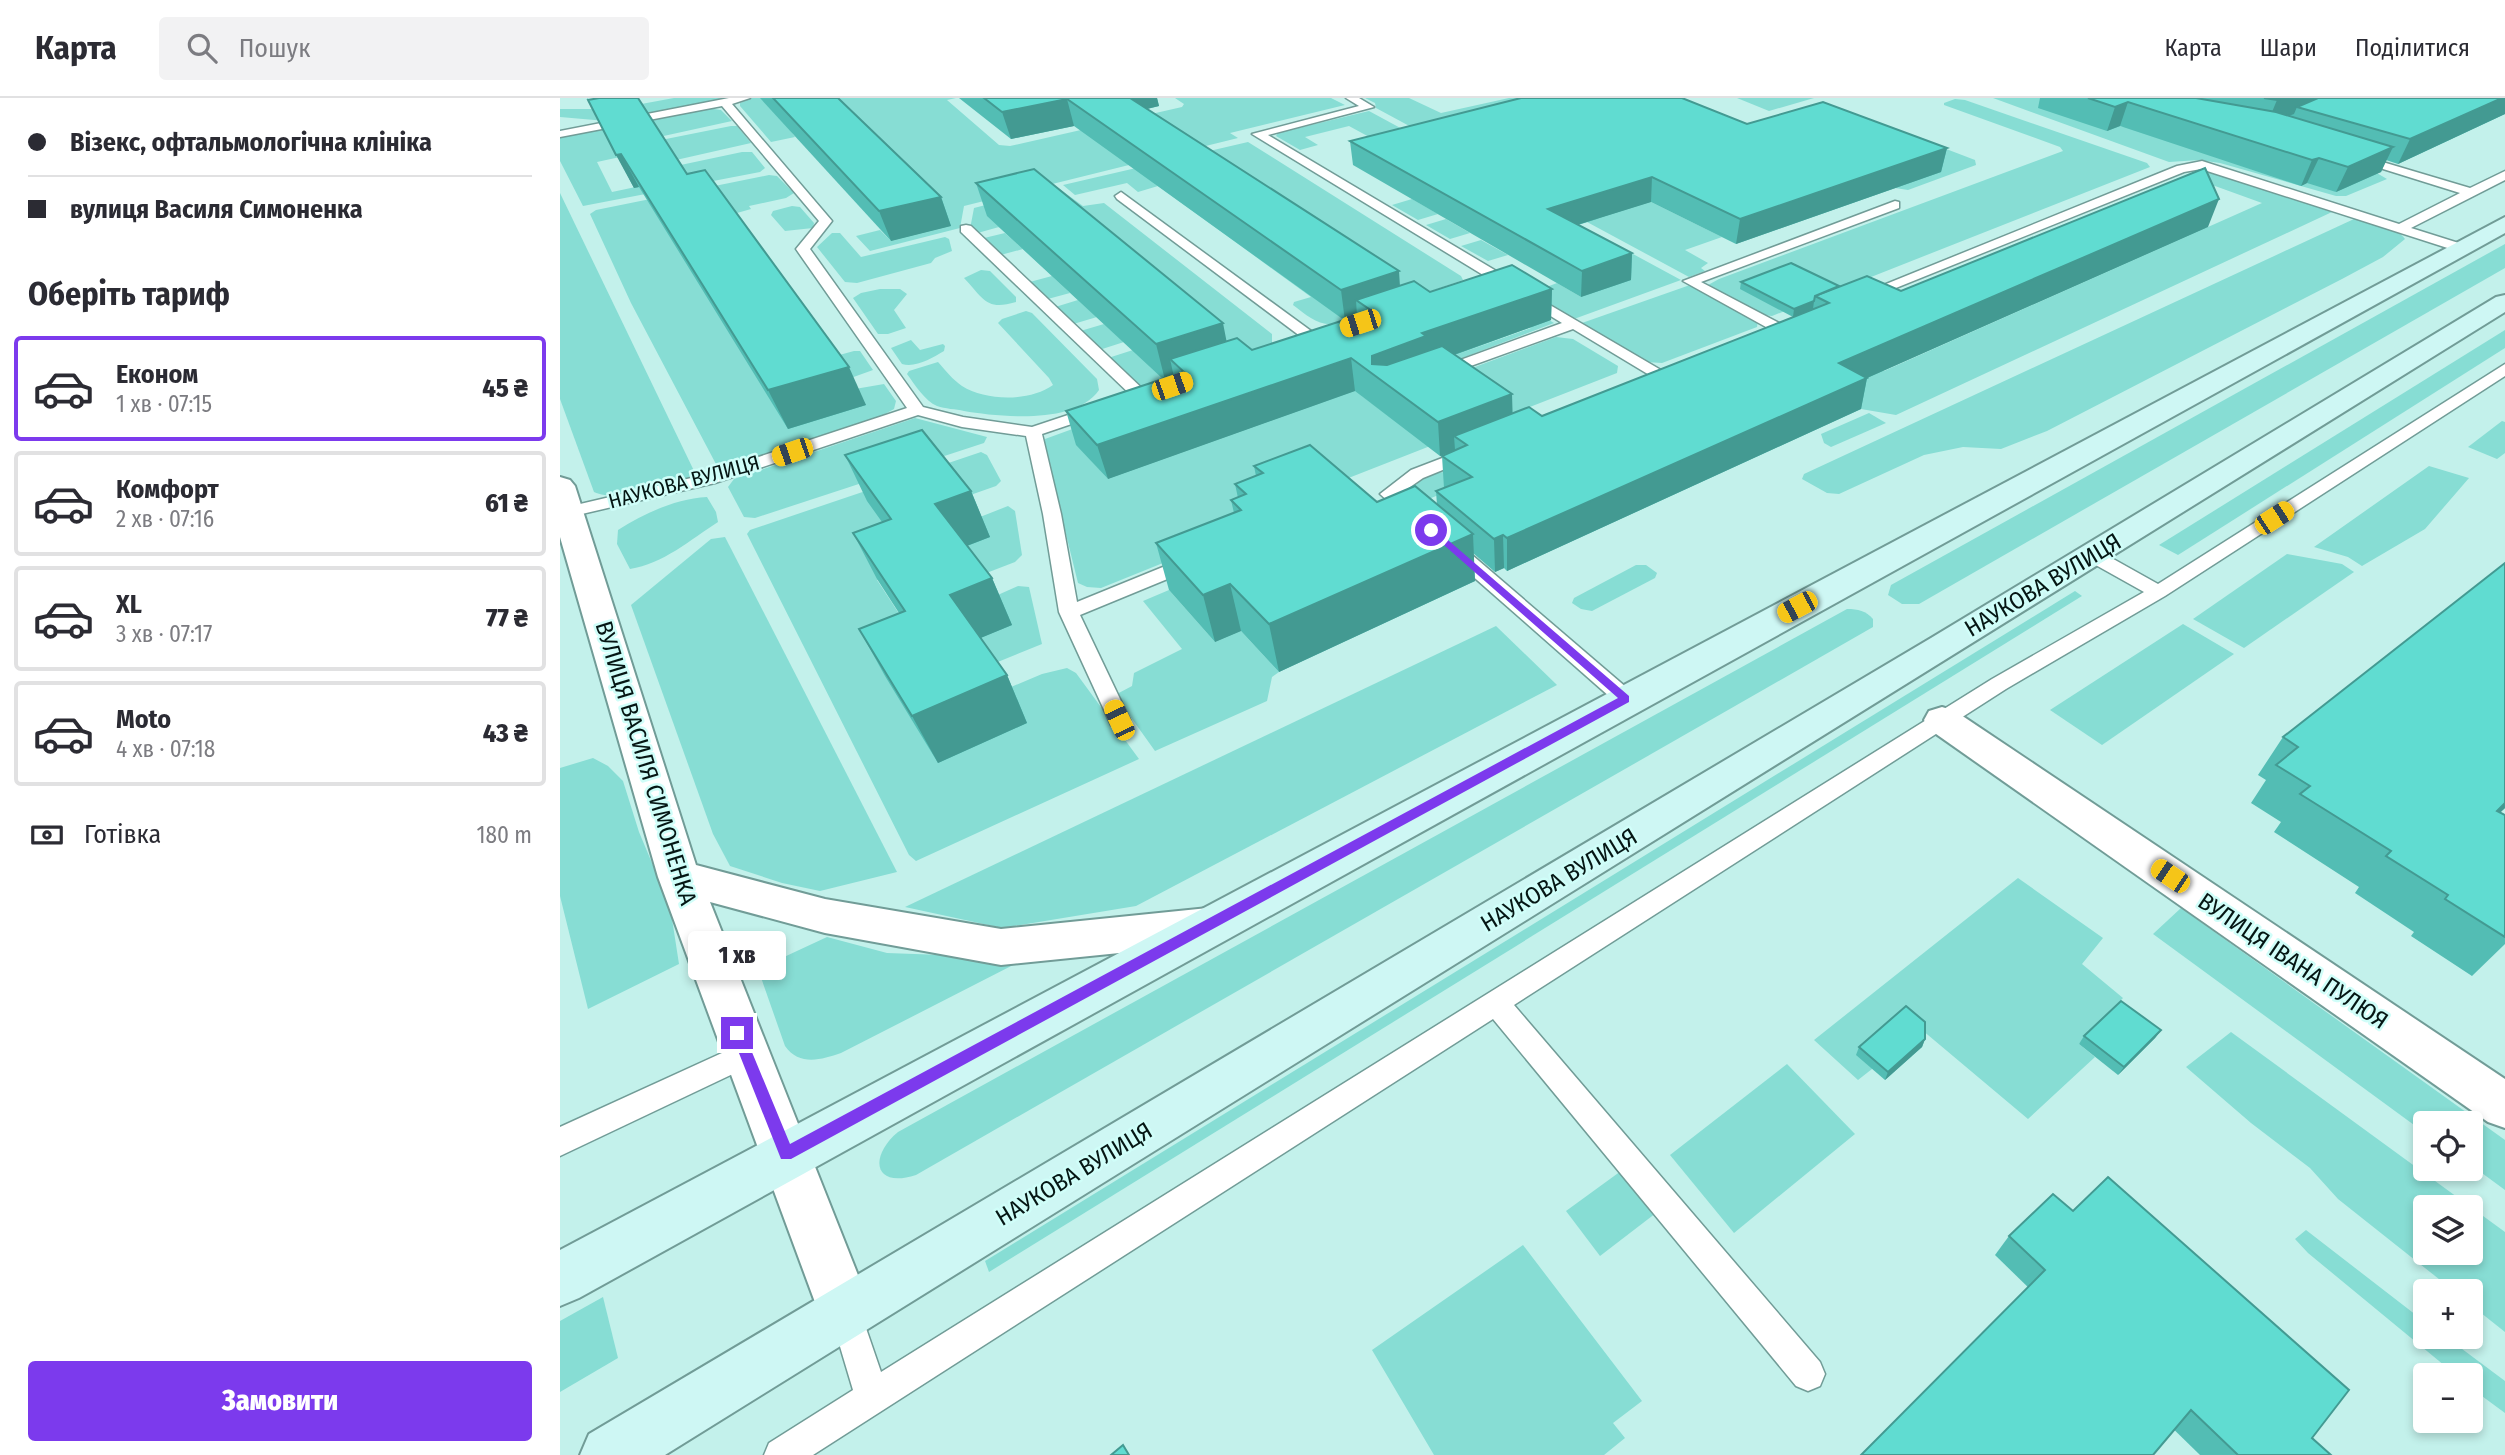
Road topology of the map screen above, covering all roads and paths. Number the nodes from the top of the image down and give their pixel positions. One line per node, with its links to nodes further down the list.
1 (745, 98): 3 (lane)
2 (1351, 98): 14 (lane)
3 (724, 102): 4 (lane); 24 (lane)
4 (560, 134)
5 (2347, 155): 7 (lane)
6 (2505, 175): 7 (lane)
7 (2471, 192): 12 (lane)
8 (1121, 196): 19 (lane)
9 (1895, 205): 20 (lane)
10 (2505, 224): 13 (main road)
11 (966, 229): 25 (lane)
12 (2399, 229): 13 (lane); 17 (lane)
13 (2460, 248): 32 (main road)
14 (1498, 278): 15 (lane); 18 (lane)
15 (1472, 286)
16 (2505, 302): 29 (main road, НАУКОВА ВУЛИЦЯ)
17 (1844, 303)
18 (1573, 324): 22 (lane); 23 (lane)
19 (1313, 339)
20 (1756, 339)
21 (2505, 369): 30 (lane)
22 (1660, 377)
23 (1422, 379)
24 (917, 410): 25 (lane); 27 (lane, НАУКОВА ВУЛИЦЯ)
25 (1033, 432): 31 (lane)
26 (1481, 448): 32 (lane)
27 (564, 499): 35 (street, ВУЛИЦЯ ВАСИЛЯ СИМОНЕНКА)
28 (1213, 554): 31 (lane)
29 (2092, 555): 30 (lane); 43 (main road, НАУКОВА ВУЛИЦЯ)
30 (2158, 592): 34 (lane)
31 (1069, 612): 33 (lane)
32 (1626, 699): 36 (main road)
33 (1119, 720)
34 (1942, 720): 37 (lane); 39 (street, ВУЛИЦЯ ІВАНА ПУЛЮЯ)
35 (679, 877): 36 (street); 38 (street, ВУЛИЦЯ ВАСИЛЯ СИМОНЕНКА)
36 (1208, 926): 41 (main road)
37 (1495, 1002): 44 (lane); 45 (lane)
38 (746, 1054): 40 (lane); 41 (street, ВУЛИЦЯ ВАСИЛЯ СИМОНЕНКА)
39 (2505, 1105)
40 (560, 1142)
41 (786, 1154): 42 (main road); 43 (street, ВУЛИЦЯ ВАСИЛЯ СИМОНЕНКА)
42 (560, 1279)
43 (846, 1313): 45 (lane); 46 (main road, НАУКОВА ВУЛИЦЯ)
44 (1808, 1374)
45 (872, 1397): 47 (lane)
46 (610, 1455)
47 (781, 1455)

